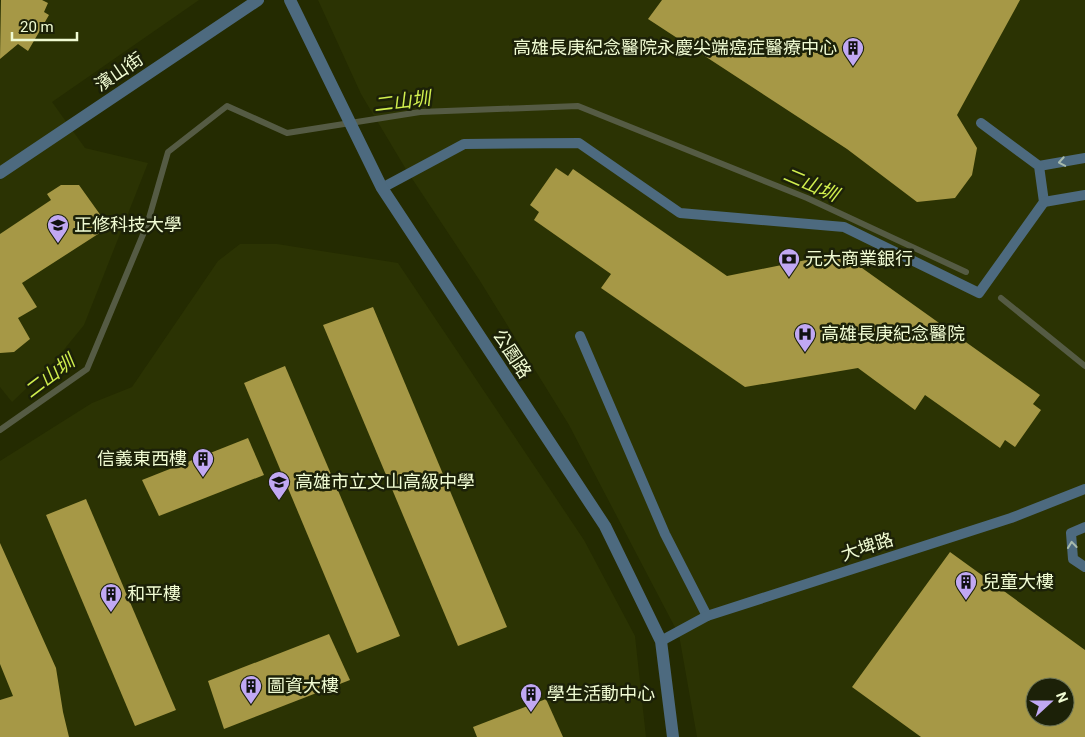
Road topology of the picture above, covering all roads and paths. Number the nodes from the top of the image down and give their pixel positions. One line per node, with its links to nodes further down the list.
1 (258, 0): 6 (street, 濱山街)
2 (290, 0): 7 (street, 公園路)
3 (981, 123): 5 (lane)
4 (1085, 158): 5 (lane, one-way to 5)
5 (1039, 166): 9 (lane)
6 (0, 173)
7 (382, 188): 9 (lane); 15 (street, 公園路)
8 (1085, 195): 9 (lane)
9 (1044, 202)
10 (580, 336): 14 (lane)
11 (1085, 489): 14 (lane, 大埤路)
12 (1085, 527): 13 (lane, one-way to 12)
13 (1085, 567)
14 (706, 616): 15 (lane, 大埤路)
15 (661, 641): 16 (street, 公園路)
16 (672, 737)

